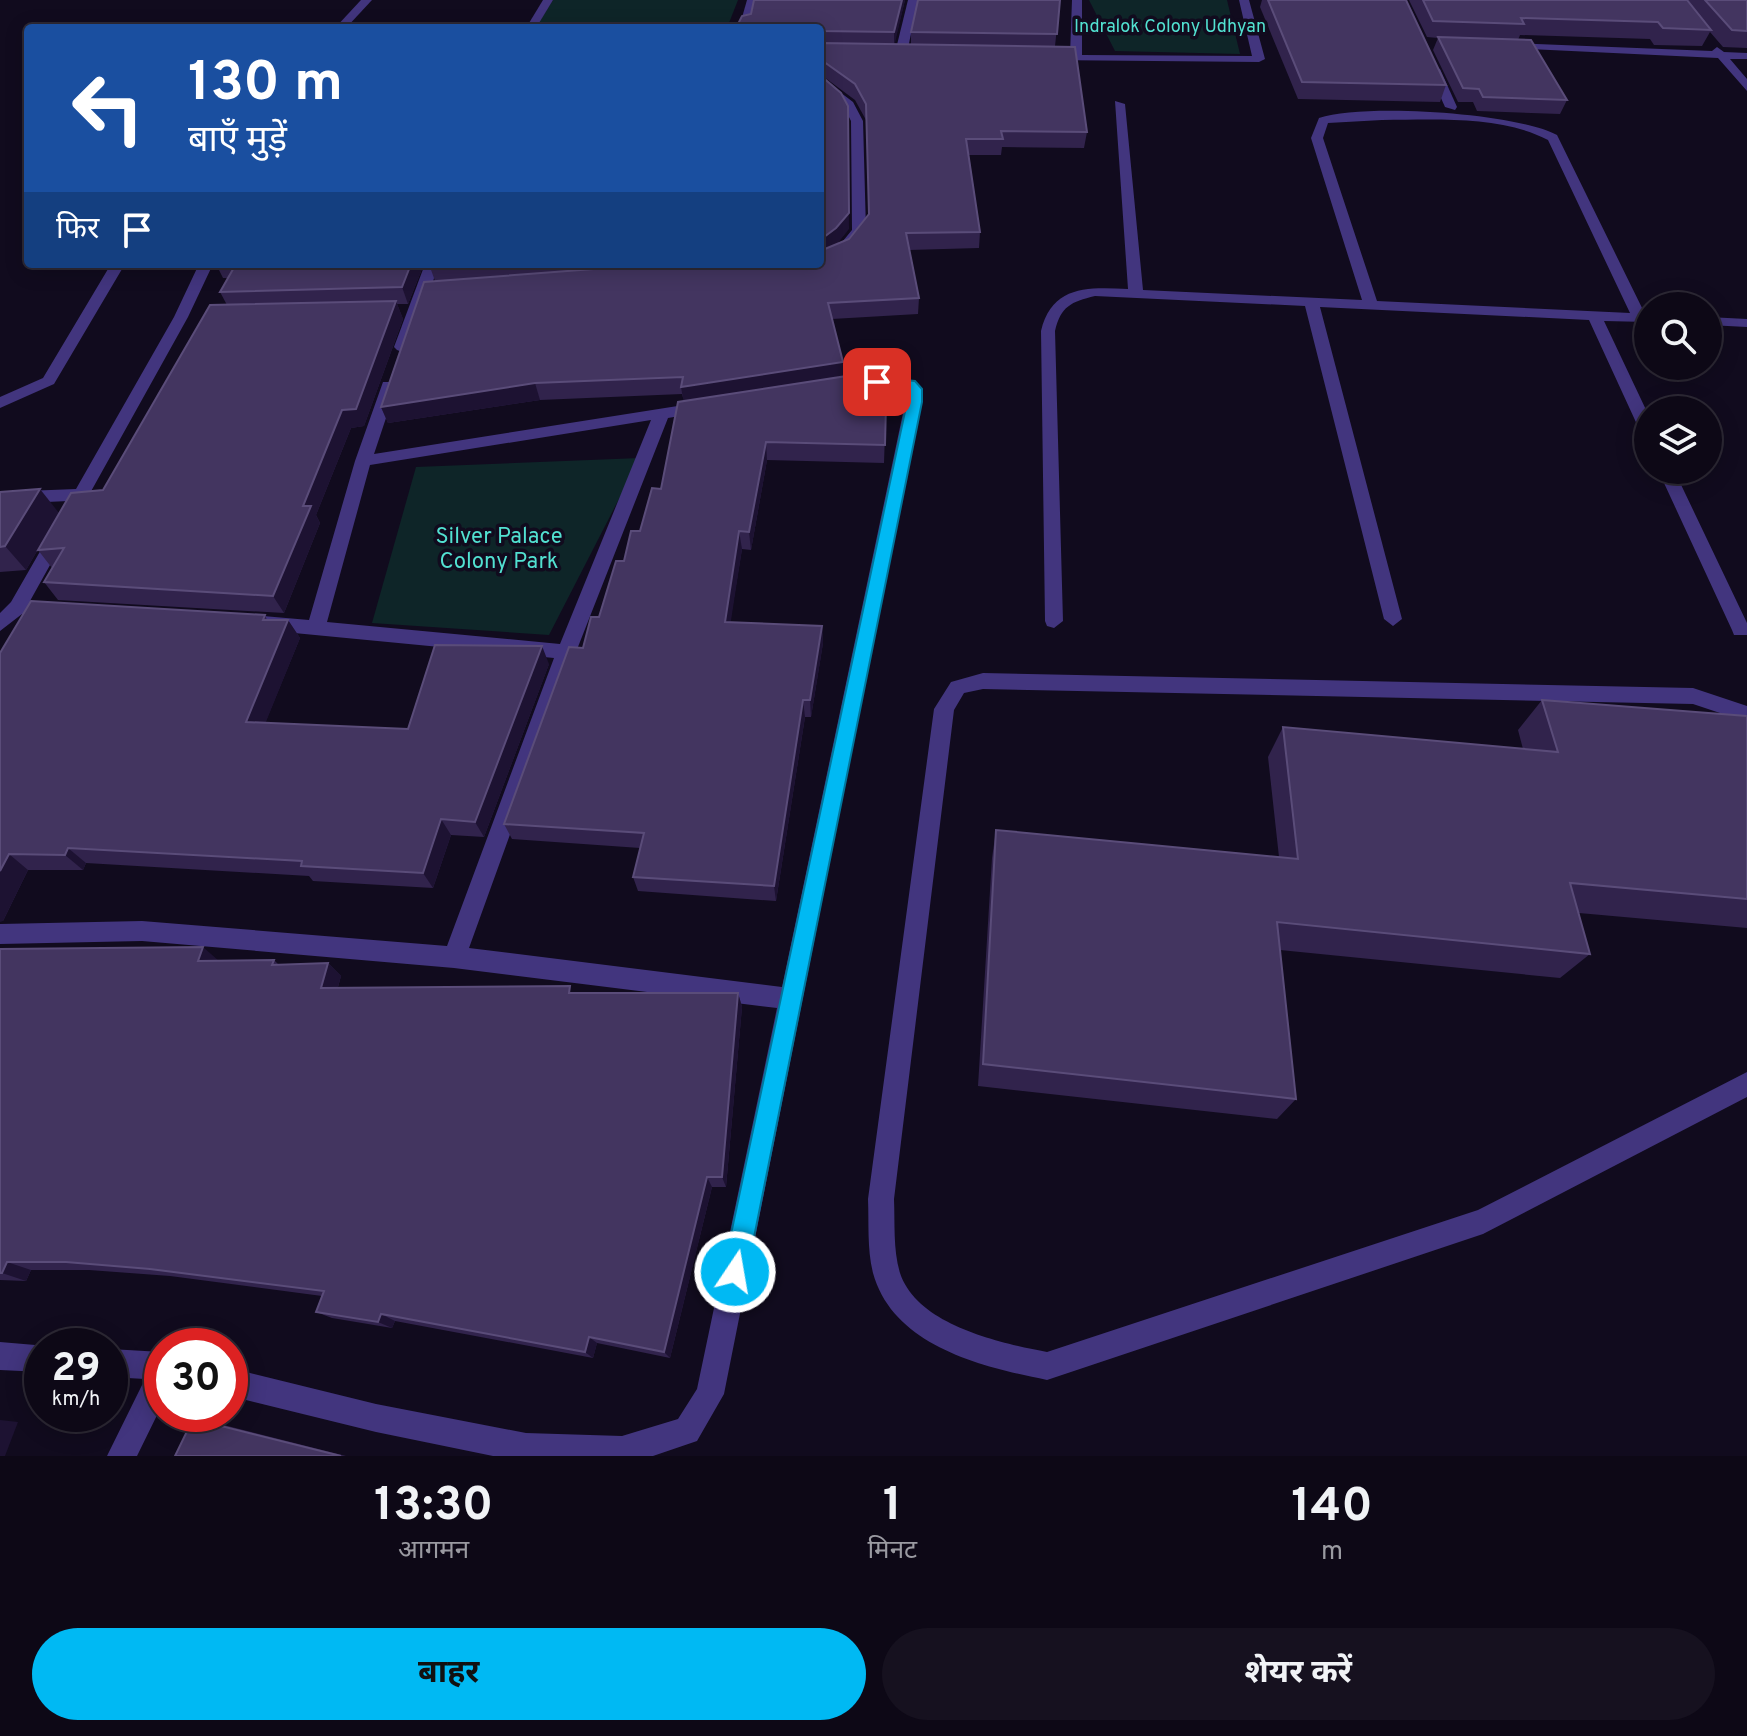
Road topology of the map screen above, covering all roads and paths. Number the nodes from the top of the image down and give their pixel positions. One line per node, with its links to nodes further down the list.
1 (367, 0): 7 (street)
2 (548, 0): 8 (street)
3 (752, 0): 9 (street)
4 (913, 0): 13 (street)
5 (1077, 0): 19 (street)
6 (1244, 0): 19 (street)
7 (344, 24)
8 (533, 24)
9 (745, 24)
10 (1712, 44): 15 (street)
11 (1501, 46): 15 (street)
12 (888, 53): 13 (street)
13 (901, 53): 14 (street)
14 (917, 54)
15 (1722, 55): 17 (street); 21 (street)
16 (1428, 56): 23 (street)
17 (1747, 56)
18 (1044, 57): 19 (street)
19 (1076, 58)
20 (824, 83): 24 (street)
21 (1747, 87)
22 (1119, 104): 28 (street)
23 (1451, 107)
24 (824, 260)
25 (116, 268): 38 (street)
26 (205, 268): 43 (street)
27 (432, 268): 41 (street)
28 (1136, 294): 30 (street); 49 (street)
29 (1634, 298): 31 (street)
30 (1311, 302): 31 (street); 47 (street)
31 (1371, 305): 32 (street)
32 (1594, 315): 33 (street); 37 (street)
33 (1634, 317)
34 (1722, 322): 35 (street)
35 (1747, 323)
36 (815, 391): 57 (street)
37 (1634, 401)
38 (0, 403)
39 (723, 404): 40 (street)
40 (662, 413): 41 (street); 53 (street)
41 (363, 461): 51 (street)
42 (1673, 484): 52 (street)
43 (81, 495): 44 (street); 45 (street)
44 (0, 498)
45 (18, 607): 46 (street); 50 (street)
46 (65, 610)
47 (1393, 619)
48 (239, 621): 51 (street)
49 (1054, 621)
50 (0, 624)
51 (317, 626): 53 (street)
52 (1741, 630)
53 (566, 652): 56 (street)
54 (1747, 714): 58 (street)
55 (0, 934): 56 (street)
56 (454, 957): 57 (street)
57 (791, 999): 61 (street)
58 (1747, 1084)
59 (0, 1356): 60 (street)
60 (24, 1357)
61 (248, 1386)
62 (144, 1411): 63 (street)
63 (122, 1456)

